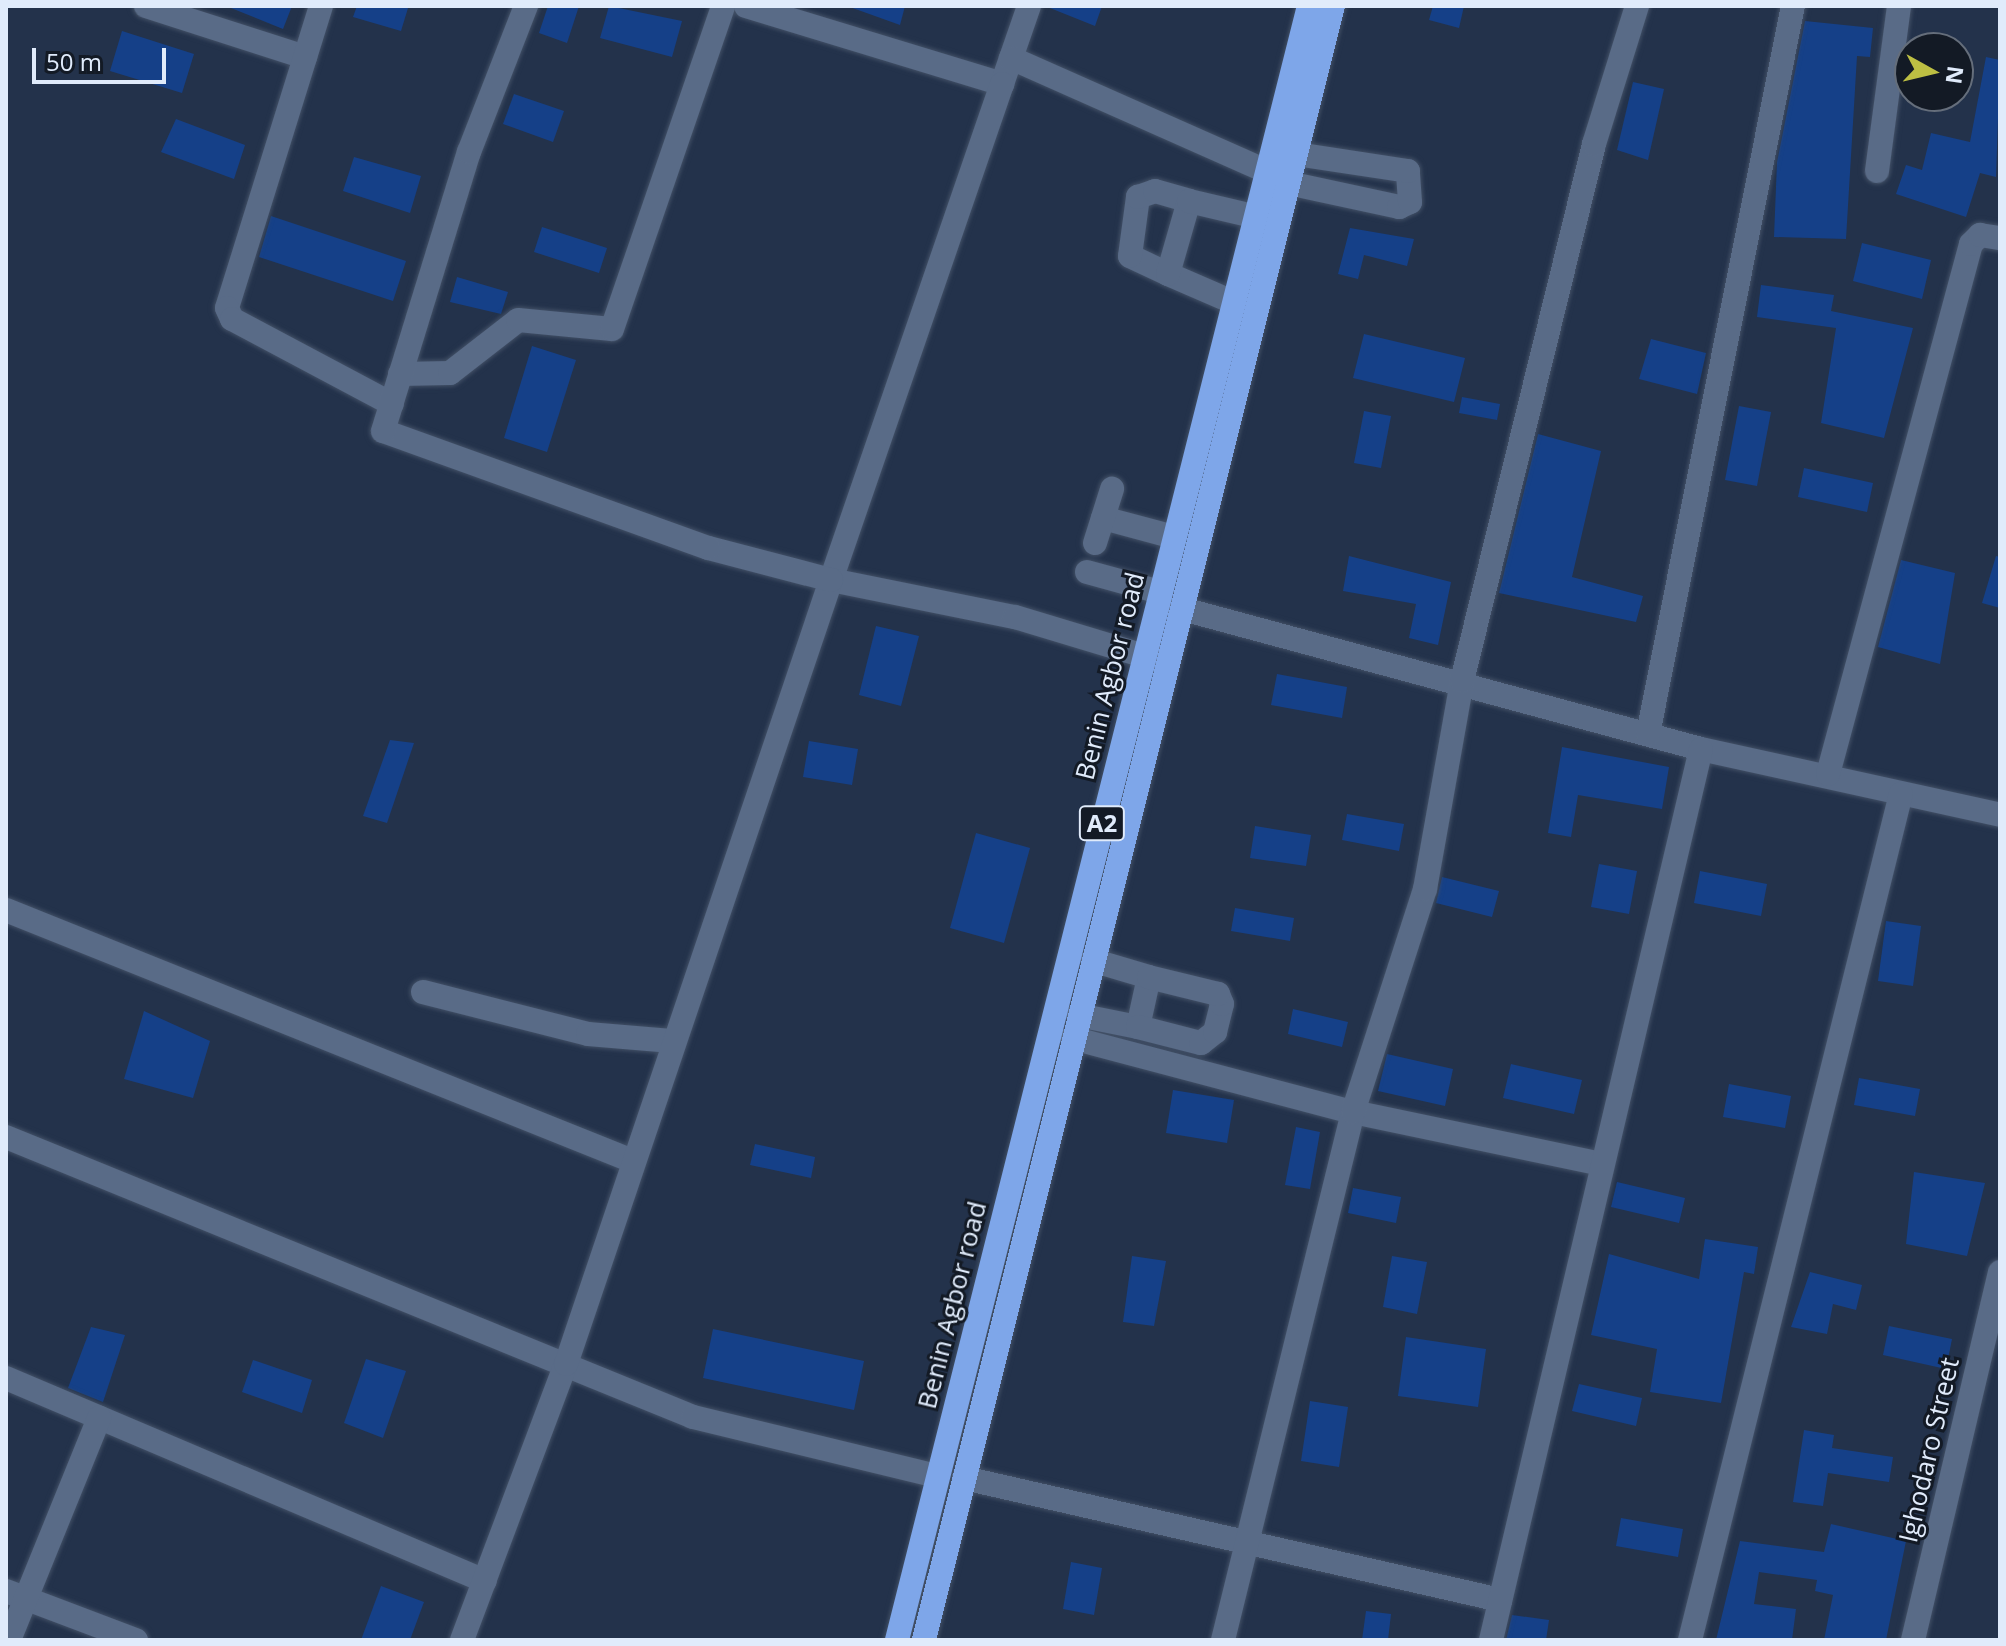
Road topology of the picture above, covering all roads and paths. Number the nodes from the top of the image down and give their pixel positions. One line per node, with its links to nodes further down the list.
1 (146, 6): 12 (street)
2 (321, 6): 12 (street)
3 (526, 6): 23 (street)
4 (723, 6): 23 (street)
5 (746, 6): 14 (street)
6 (1029, 6): 13 (street)
7 (1309, 6): 17 (highway, Benin Agbor road / A2)
8 (1333, 6): 15 (highway, Benin Agbor road / A2)
9 (1637, 6): 33 (street)
10 (1793, 6): 34 (street)
11 (1899, 6): 16 (street)
12 (305, 57): 24 (street)
13 (1011, 58): 14 (street); 17 (street)
14 (1002, 84): 30 (street)
15 (1295, 154): 17 (highway, Benin Agbor road / A2); 17 (street)
16 (1877, 171)
17 (1278, 178): 19 (highway, Benin Agbor road / A2); 31 (highway, Benin Agbor road / A2)
18 (1189, 201): 19 (street); 21 (street); 21 (street)
19 (1257, 217): 22 (highway, Benin Agbor road / A2)
20 (2000, 238): 36 (street)
21 (1168, 274): 22 (street)
22 (1235, 303): 27 (highway, Benin Agbor road / A2)
23 (400, 374): 24 (street)
24 (392, 404): 30 (street)
25 (1112, 489): 26 (street)
26 (1103, 518): 27 (street); 28 (street)
27 (1174, 537): 31 (highway, Benin Agbor road / A2)
28 (1095, 543)
29 (1087, 572): 31 (street)
30 (831, 580): 32 (street); 45 (street)
31 (1170, 600): 32 (highway, Benin Agbor road / A2); 33 (street)
32 (1155, 659): 40 (highway, Benin Agbor road / A2); 54 (highway, Benin Agbor road / A2)
33 (1462, 681): 34 (street); 46 (street)
34 (1648, 734): 35 (street)
35 (1701, 749): 36 (street); 49 (street)
36 (1828, 774): 37 (street)
37 (1901, 794): 38 (street); 67 (street)
38 (2000, 815)
39 (6, 910): 48 (street)
40 (1092, 960): 41 (street); 43 (highway, Benin Agbor road / A2)
41 (1149, 977): 44 (street); 44 (street)
42 (423, 992): 45 (street)
43 (1075, 1027): 44 (street); 46 (street); 55 (highway, Benin Agbor road / A2)
44 (1138, 1027)
45 (672, 1041): 48 (street)
46 (1353, 1112): 49 (street); 56 (street)
47 (6, 1137): 51 (street)
48 (630, 1160): 51 (street)
49 (1602, 1164): 59 (street)
50 (2000, 1272): 68 (street, Ighodaro Street)
51 (566, 1364): 54 (street); 57 (street)
52 (6, 1378): 53 (street)
53 (99, 1418): 57 (street); 58 (street)
54 (937, 1476): 63 (highway, Benin Agbor road / A2)
55 (964, 1478): 56 (street); 64 (highway, Benin Agbor road / A2)
56 (1242, 1542): 59 (street); 65 (street)
57 (485, 1581): 62 (street)
58 (15, 1593): 60 (street); 61 (street)
59 (1500, 1600): 66 (street)
60 (9, 1640)
61 (136, 1640)
62 (462, 1640)
63 (897, 1640)
64 (924, 1640)
65 (1223, 1640)
66 (1491, 1640)
67 (1690, 1640)
68 (1913, 1640)

